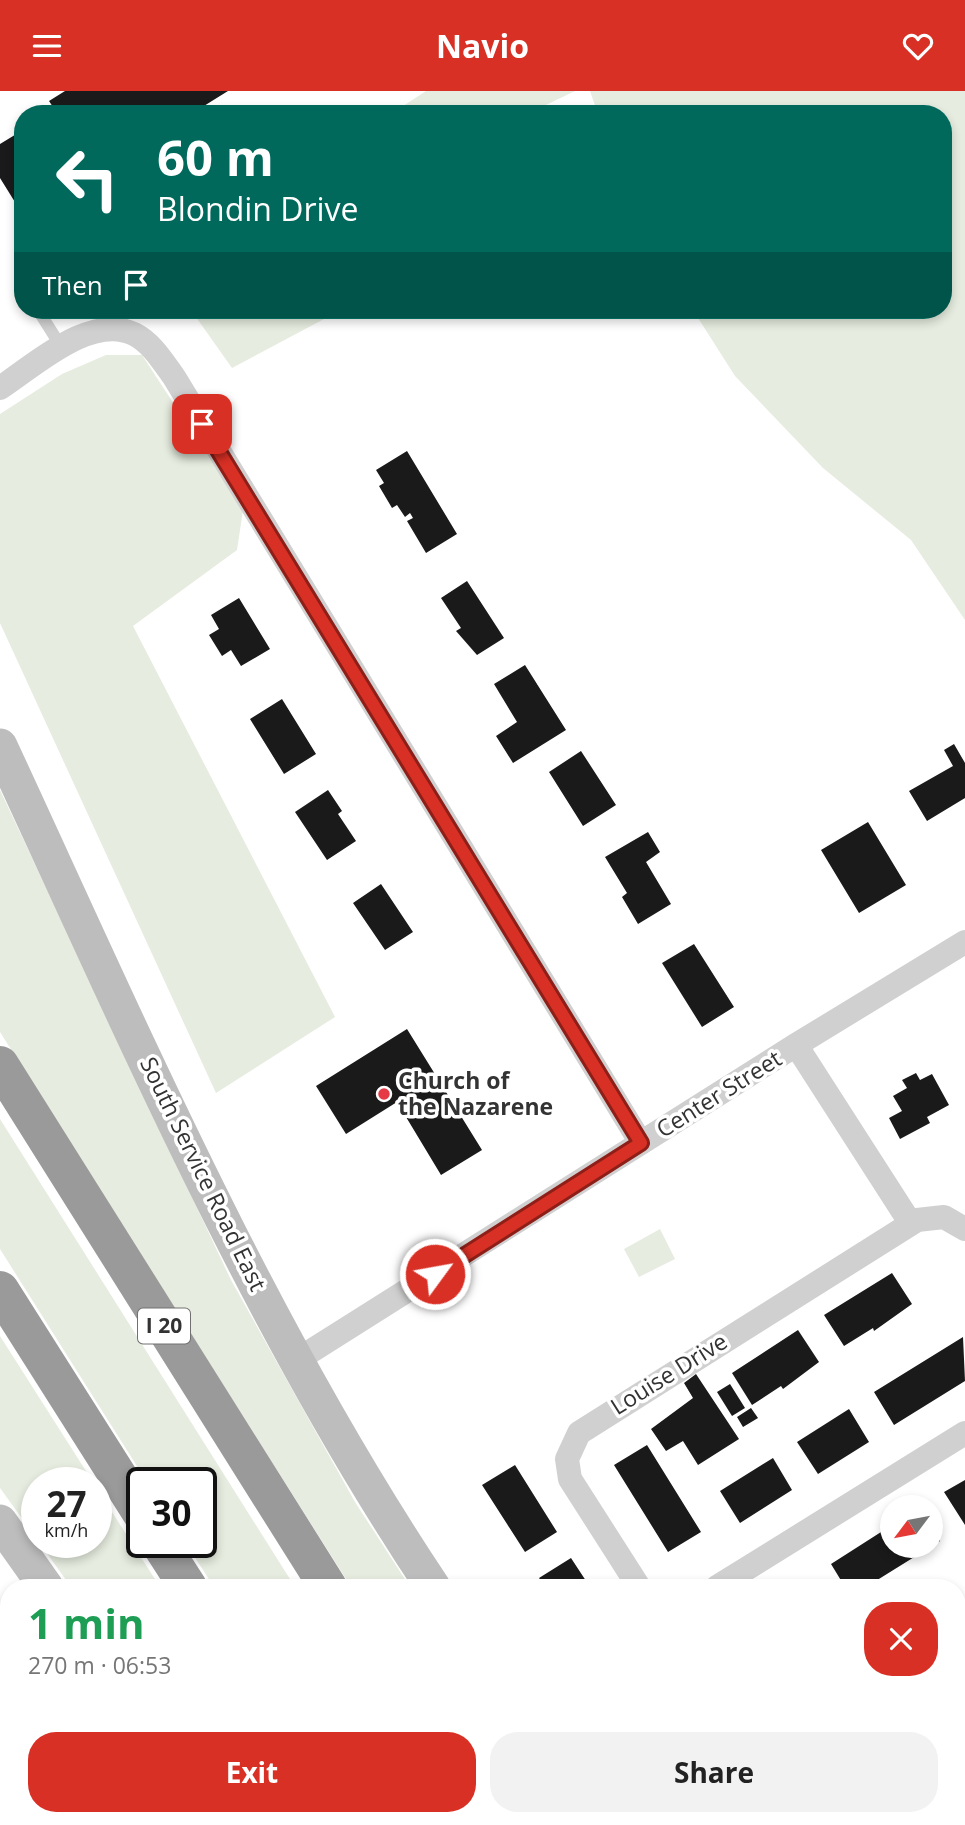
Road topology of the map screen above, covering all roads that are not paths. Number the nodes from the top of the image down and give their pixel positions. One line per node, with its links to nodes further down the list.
1 (44, 319): 2 (lane)
2 (62, 348): 3 (street); 8 (street)
3 (0, 388)
4 (0, 746): 12 (main road, South Service Road East)
5 (965, 942): 6 (street, Center Street)
6 (796, 1045): 8 (street, Center Street); 9 (street)
7 (0, 1065): 19 (highway, I 20)
8 (641, 1143): 12 (street, Center Street)
9 (911, 1224): 10 (street, Louise Drive); 21 (street, Louise Drive)
10 (965, 1229)
11 (0, 1290): 14 (highway)
12 (297, 1360): 20 (main road, South Service Road East)
13 (965, 1433): 22 (street)
14 (126, 1489)
15 (0, 1523): 17 (main road)
16 (169, 1558): 18 (highway)
17 (31, 1572)
18 (183, 1579)
19 (323, 1579)
20 (428, 1579)
21 (634, 1579)
22 (730, 1579)

